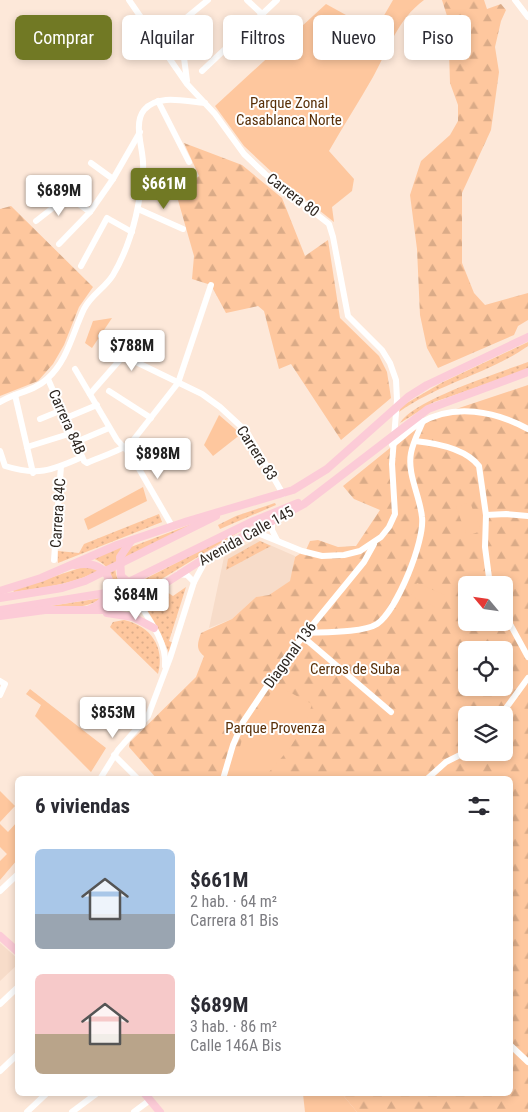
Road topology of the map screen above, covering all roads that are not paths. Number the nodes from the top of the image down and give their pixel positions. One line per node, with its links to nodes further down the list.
1 (129, 0): 9 (street, Carrera 80)
2 (208, 0): 9 (street)
3 (247, 0): 6 (street)
4 (277, 0): 6 (street)
5 (515, 0): 7 (street)
6 (262, 14): 8 (street)
7 (528, 17)
8 (202, 71)
9 (187, 84): 11 (street, Carrera 80)
10 (158, 101): 11 (street); 12 (street); 13 (street)
11 (206, 103): 49 (street, Carrera 80)
12 (140, 132): 15 (street); 18 (street)
13 (189, 162)
14 (91, 163): 15 (street)
15 (113, 179): 19 (street)
16 (54, 186): 17 (street)
17 (68, 196): 19 (street); 20 (street)
18 (138, 209): 21 (street); 22 (street)
19 (90, 212): 23 (street)
20 (36, 222)
21 (183, 228)
22 (132, 232): 24 (street); 31 (street)
23 (59, 244)
24 (81, 266)
25 (211, 285): 32 (street)
26 (101, 336): 28 (street, Carrera 83)
27 (528, 337): 56 (main road, Avenida Calle 145)
28 (125, 354): 32 (street, Carrera 83); 34 (street)
29 (75, 369): 34 (street)
30 (528, 372): 55 (main road, Avenida Calle 145)
31 (48, 379): 35 (street); 38 (street, Carrera 84B)
32 (178, 383): 40 (street); 56 (street, Carrera 83)
33 (109, 391): 40 (street)
34 (90, 394): 37 (street)
35 (15, 395): 36 (street); 48 (street)
36 (0, 402)
37 (97, 405): 39 (street); 43 (street)
38 (62, 410): 39 (street, Carrera 84B); 41 (street)
39 (66, 418): 45 (street, Carrera 84B)
40 (151, 418): 50 (street)
41 (40, 419)
42 (423, 421): 44 (street); 46 (street); 49 (street)
43 (109, 428): 47 (street); 50 (street)
44 (528, 429)
45 (72, 433): 47 (street, Carrera 84B); 48 (street)
46 (414, 441): 58 (street); 82 (street)
47 (76, 442): 52 (street, Carrera 84B)
48 (26, 447): 54 (street)
49 (392, 447): 65 (street, Diagonal 136)
50 (125, 448): 52 (street, Carrera 84B); 61 (street)
51 (0, 451): 54 (street)
52 (82, 457): 53 (street)
53 (61, 466): 54 (street); 67 (street, Carrera 84C)
54 (33, 473)
55 (320, 493): 60 (main road, Avenida Calle 145); 77 (main road, Avenida Calle 145)
56 (283, 494): 57 (main road, Avenida Calle 145)
57 (234, 508): 61 (main road, Avenida Calle 145); 75 (main road, Avenida Calle 145)
58 (486, 516): 59 (street); 70 (street)
59 (528, 516)
60 (272, 521): 62 (main road, Avenida Calle 145); 64 (street)
61 (172, 526): 63 (main road, Avenida Calle 145)
62 (252, 531): 64 (street, Diagonal 136); 66 (main road, Avenida Calle 145)
63 (137, 538): 68 (main road, Avenida Calle 145); 71 (main road)
64 (278, 540): 65 (street, Diagonal 136)
65 (374, 543): 82 (street, Diagonal 136)
66 (209, 555): 69 (main road, Avenida Calle 145); 73 (street)
67 (54, 560)
68 (59, 570): 74 (main road, Avenida Calle 145); 78 (main road)
69 (178, 574): 72 (main road, Avenida Calle 145); 73 (street)
70 (489, 576)
71 (125, 581): 72 (main road); 76 (street)
72 (168, 582): 76 (main road, Avenida Calle 145)
73 (194, 582): 84 (street)
74 (0, 591)
75 (0, 598)
76 (136, 602): 78 (main road, Avenida Calle 145); 80 (street)
77 (0, 610)
78 (87, 611): 79 (main road, Avenida Calle 145); 80 (main road)
79 (0, 616)
80 (154, 628): 84 (street)
81 (513, 630): 83 (street)
82 (304, 634): 89 (street); 94 (street, Diagonal 136)
83 (528, 657)
84 (164, 675): 90 (street)
85 (528, 678): 88 (street)
86 (2, 682): 87 (street)
87 (0, 695)
88 (508, 706)
89 (391, 712)
90 (114, 755): 92 (street); 93 (street)
91 (458, 756): 95 (street)
92 (102, 776)
93 (135, 776)
94 (224, 776)
95 (430, 776)
96 (15, 878): 97 (street)
97 (0, 891)
98 (0, 936): 99 (main road)
99 (15, 949)
100 (15, 989): 101 (street)
101 (0, 1004)
102 (513, 1048): 104 (street)
103 (15, 1057): 105 (street)
104 (528, 1062)
105 (0, 1071)
106 (44, 1096): 109 (street)
107 (93, 1096): 110 (street)
108 (147, 1097): 111 (street); 112 (main road)
109 (27, 1112)
110 (72, 1112)
111 (134, 1112)
112 (160, 1112)

